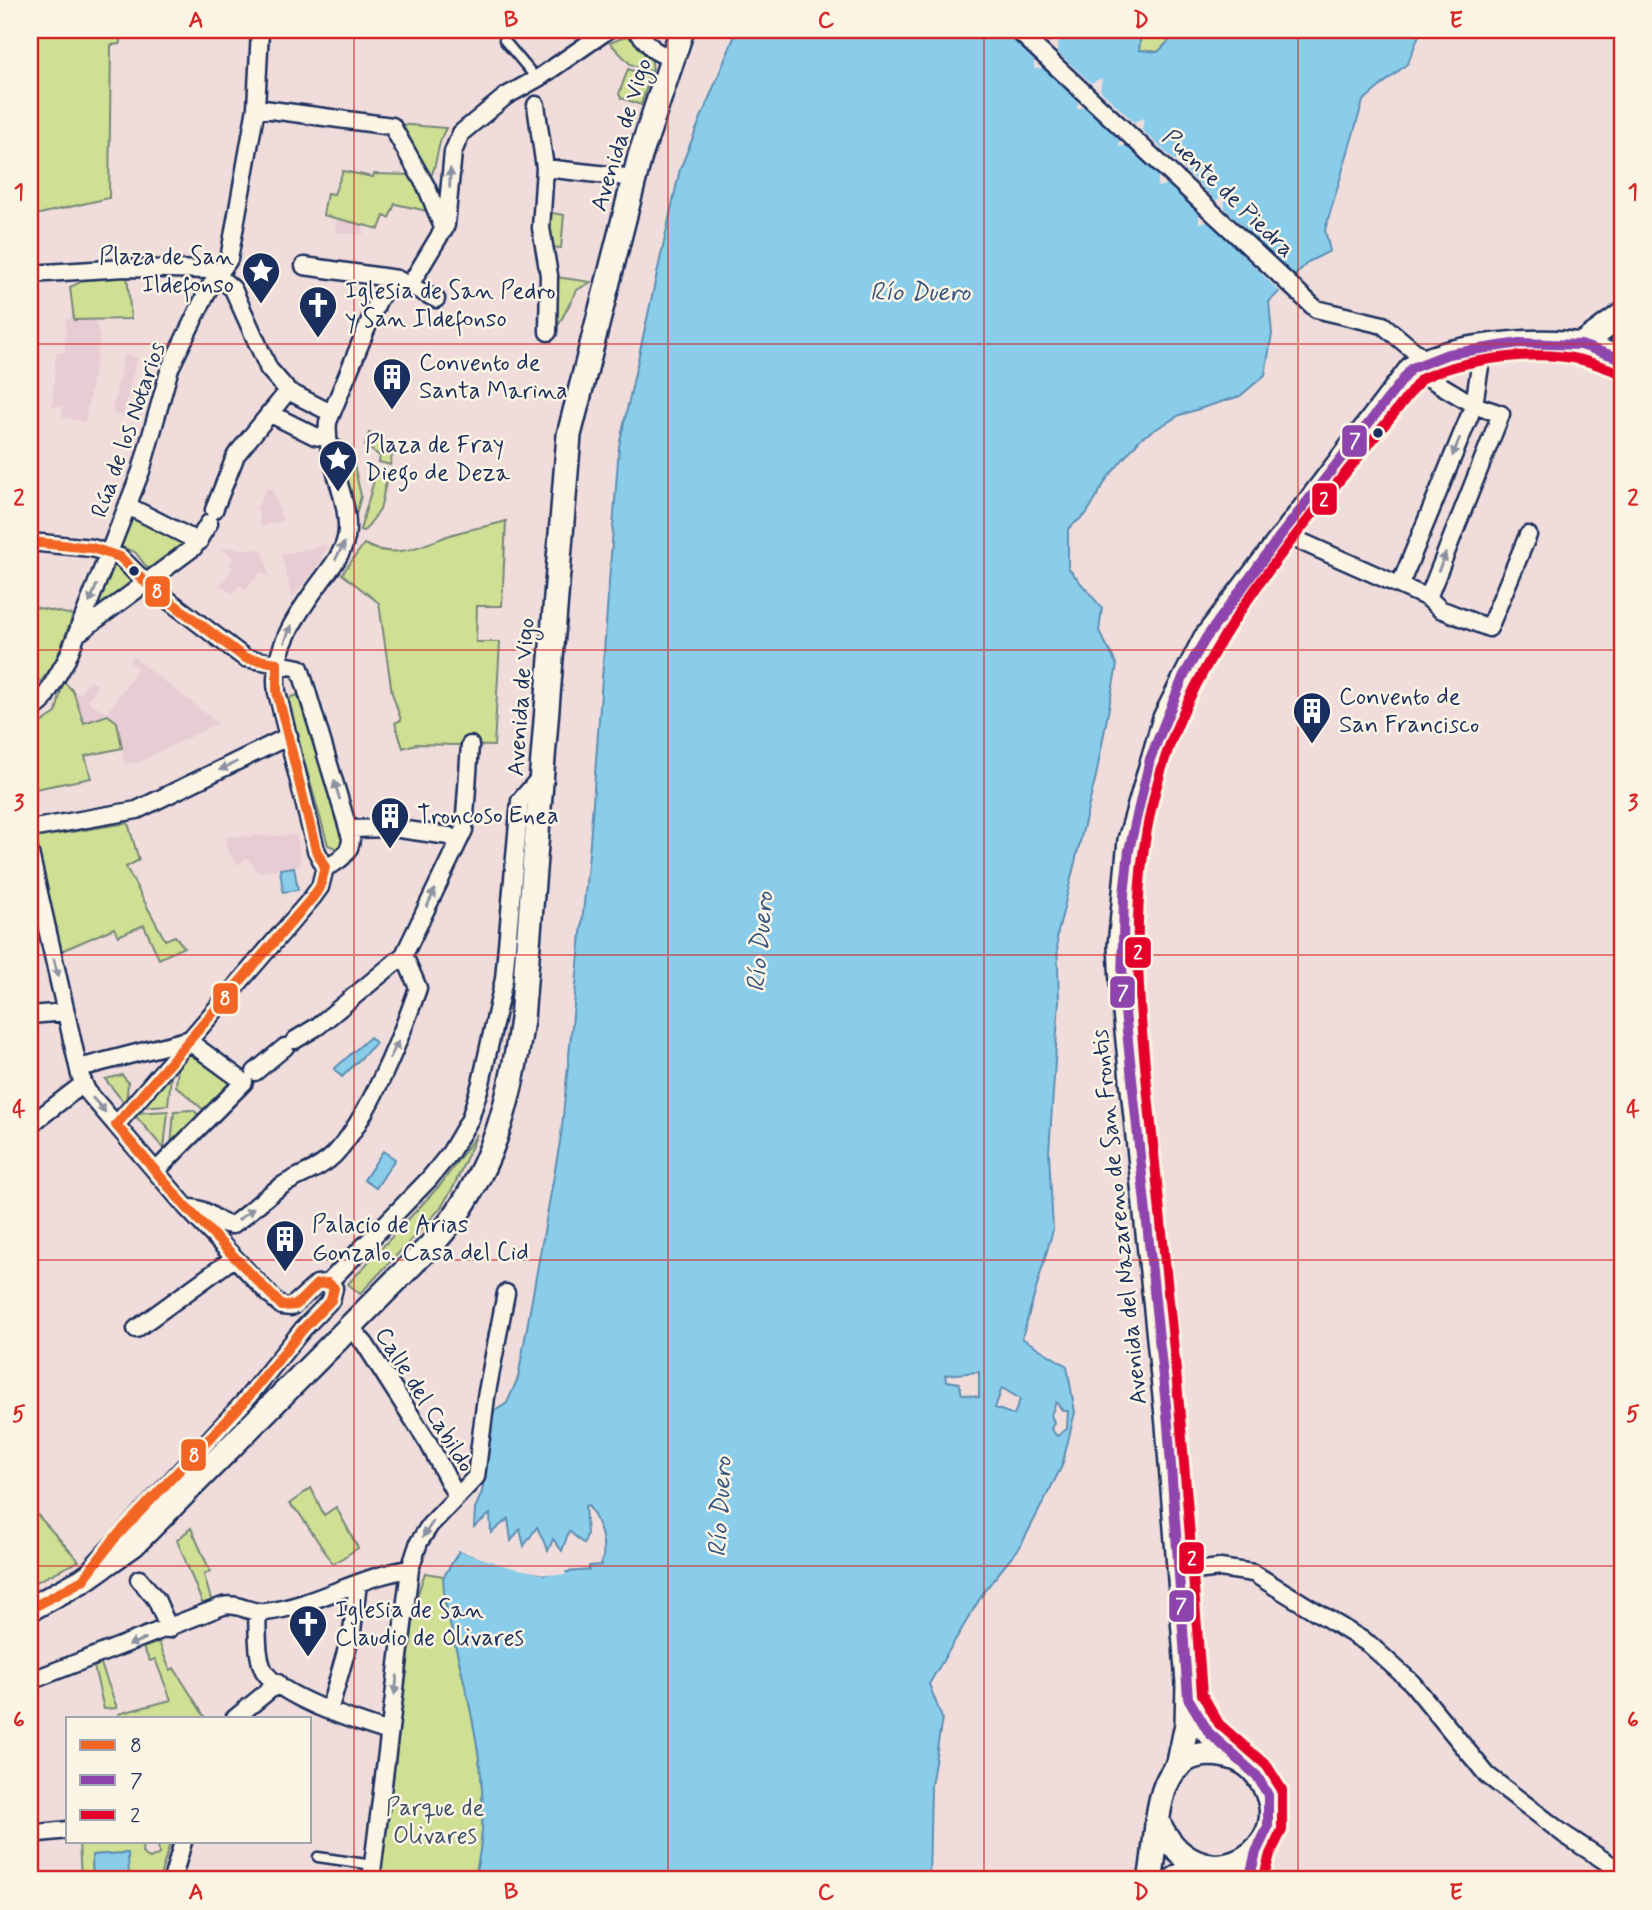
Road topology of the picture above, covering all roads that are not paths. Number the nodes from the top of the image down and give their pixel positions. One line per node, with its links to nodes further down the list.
1 (260, 30): 9 (street, Rúa de los Notarios)
2 (608, 30): 8 (street)
3 (636, 30): 7 (street)
4 (682, 30): 7 (main road, Avenida de Vigo)
5 (1017, 30): 23 (street, Puente de Piedra)
6 (504, 40): 8 (lane)
7 (671, 60): 11 (main road, Avenida de Vigo)
8 (535, 93): 10 (street); 12 (street, one-way to 8)
9 (256, 108): 12 (street); 15 (street, Rúa de los Notarios)
10 (545, 168): 11 (street); 20 (street)
11 (634, 178): 46 (main road, Avenida de Vigo)
12 (444, 230): 17 (street)
13 (304, 266): 16 (street)
14 (30, 274): 15 (street)
15 (219, 275): 25 (street); 32 (street, Rúa de los Notarios)
16 (390, 278): 17 (street); 27 (street)
17 (410, 285): 18 (street)
18 (436, 299)
19 (1622, 315): 21 (main road)
20 (548, 332)
21 (1581, 345): 22 (main road); 24 (main road)
22 (1483, 347): 23 (main road); 26 (street)
23 (1414, 358): 26 (street, Puente de Piedra); 33 (main road, Avenida del Nazareno de San Frontis)
24 (1622, 359)
25 (288, 391): 27 (street); 28 (street)
26 (1474, 405): 30 (street, one-way to 30); 31 (street, Puente de Piedra)
27 (331, 413): 29 (street)
28 (266, 418): 29 (street); 36 (street)
29 (328, 438): 42 (street, one-way to 29)
30 (1440, 487): 31 (street); 38 (street)
31 (1468, 499): 40 (street, one-way to 31)
32 (128, 506): 36 (street); 37 (street, Rúa de los Notarios)
33 (1284, 534): 38 (street); 70 (main road, Avenida del Nazareno de San Frontis)
34 (1528, 535): 40 (street)
35 (30, 542): 37 (street)
36 (199, 542): 39 (street)
37 (110, 553): 39 (street); 41 (street, Rúa de los Notarios, one-way to 41)
38 (1400, 585): 40 (street)
39 (151, 586): 41 (street); 42 (street)
40 (1428, 597)
41 (77, 636): 43 (street, Rúa de los Notarios)
42 (277, 663): 44 (street); 48 (street, one-way to 42)
43 (30, 712)
44 (289, 736): 47 (street, one-way to 47); 51 (street)
45 (470, 745): 49 (street)
46 (543, 774): 63 (street); 65 (main road, Avenida de Vigo)
47 (30, 828)
48 (348, 829): 49 (street); 51 (street)
49 (457, 841): 52 (street, one-way to 49)
50 (30, 853): 53 (street, one-way to 53)
51 (323, 874): 55 (street)
52 (404, 956): 57 (street); 61 (street, one-way to 52)
53 (65, 1005): 54 (street); 56 (street)
54 (30, 1015)
55 (188, 1038): 56 (street); 57 (street); 59 (street)
56 (85, 1072): 58 (street); 59 (street, one-way to 59)
57 (249, 1078): 60 (street)
58 (30, 1125)
59 (116, 1125): 60 (street)
60 (157, 1170): 61 (street)
61 (187, 1209): 62 (street)
62 (233, 1258): 63 (street); 66 (street)
63 (328, 1283): 71 (street)
64 (506, 1293): 67 (street)
65 (350, 1327): 67 (street, Calle del Cabildo); 68 (main road, Avenida de Vigo)
66 (136, 1329)
67 (457, 1497): 69 (street, one-way to 69)
68 (130, 1568): 71 (main road, Avenida de Vigo); 75 (street)
69 (410, 1569): 72 (street); 81 (street, one-way to 81)
70 (1179, 1573): 78 (main road, Avenida del Nazareno de San Frontis); 92 (street)
71 (83, 1580): 73 (main road, Avenida de Vigo)
72 (358, 1584): 74 (street); 79 (street)
73 (30, 1608)
74 (257, 1612): 75 (street); 77 (street)
75 (169, 1629): 76 (street, one-way to 76)
76 (30, 1681)
77 (278, 1683): 79 (street); 80 (street)
78 (1188, 1698): 82 (main road, Avenida del Nazareno de San Frontis); 83 (main road, Avenida del Nazareno de San Frontis)
79 (328, 1711): 81 (street)
80 (236, 1717)
81 (389, 1732): 91 (street)
82 (1235, 1757): 83 (main road); 88 (main road)
83 (1178, 1767): 84 (main road)
84 (1157, 1820): 90 (main road); 94 (main road)
85 (66, 1830): 86 (street)
86 (30, 1834)
87 (183, 1843): 93 (street)
88 (1256, 1849): 90 (main road); 97 (main road)
89 (318, 1857): 91 (lane)
90 (1201, 1866): 95 (main road); 96 (main road)
91 (372, 1872)
92 (1622, 1872)
93 (172, 1880)
94 (1150, 1880)
95 (1174, 1880)
96 (1222, 1880)
97 (1249, 1880)

